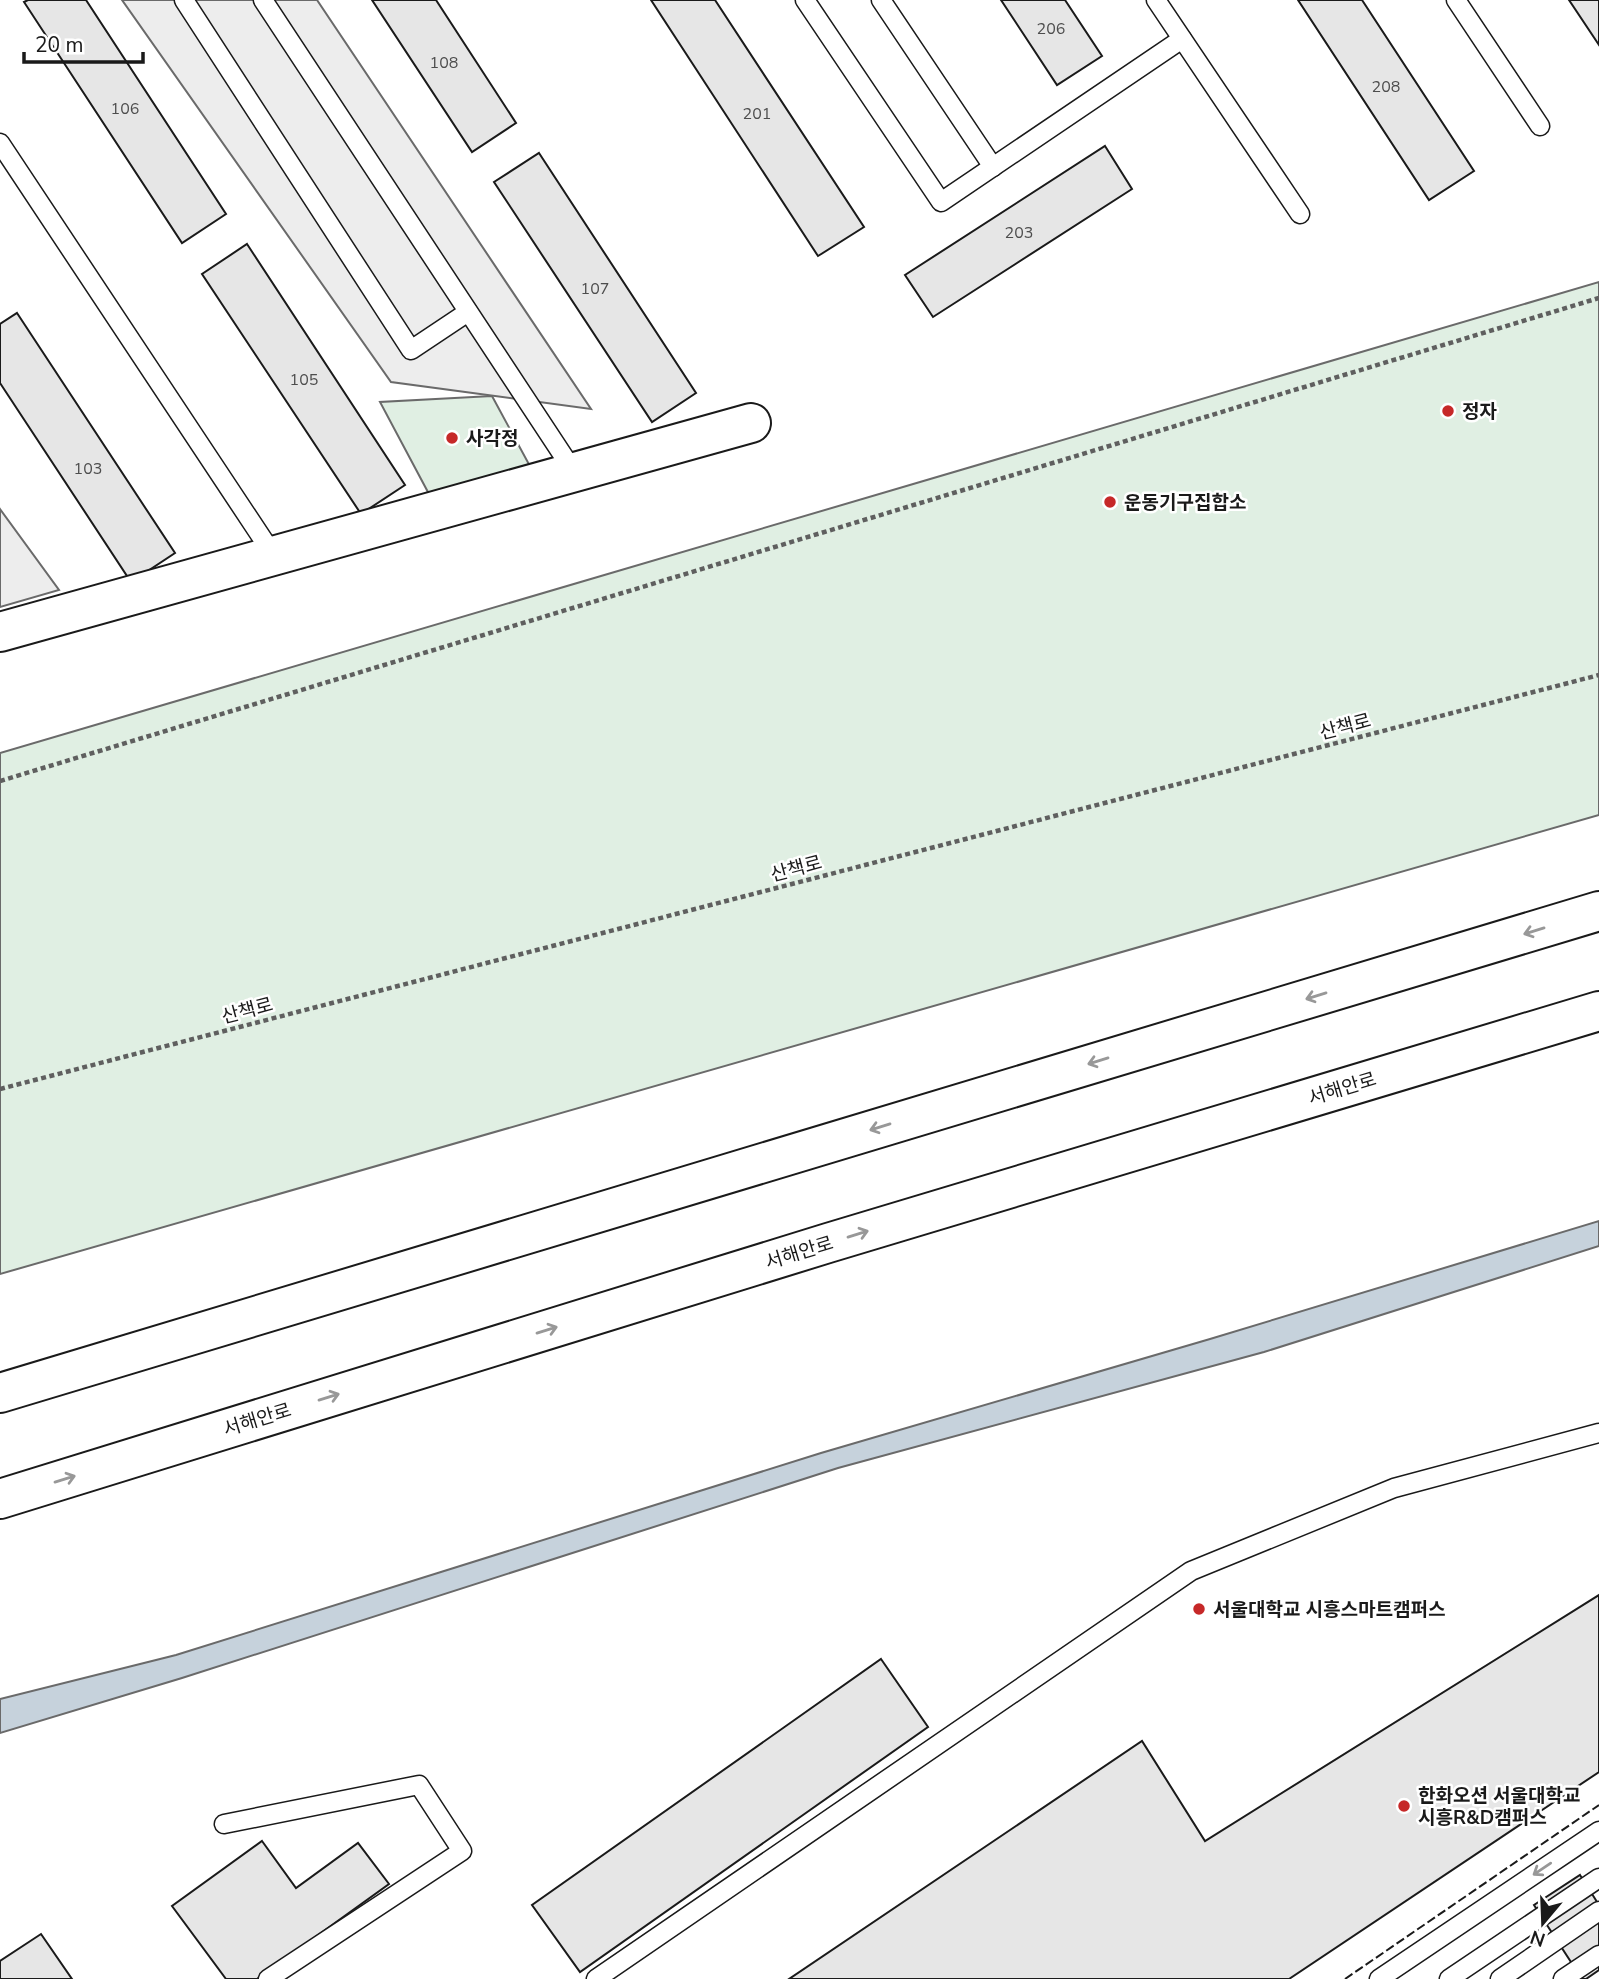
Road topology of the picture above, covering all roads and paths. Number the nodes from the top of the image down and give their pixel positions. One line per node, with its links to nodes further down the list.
1 (184, 0): 13 (lane)
2 (263, 0): 13 (lane)
3 (805, 0): 10 (lane)
4 (881, 0): 10 (lane)
5 (1156, 0): 7 (lane)
6 (1456, 0): 8 (lane)
7 (1182, 39): 10 (lane); 11 (lane)
8 (1540, 126)
9 (0, 143): 16 (lane)
10 (993, 167)
11 (1300, 214)
12 (1599, 298): 19 (path)
13 (468, 312): 15 (lane)
14 (751, 423): 15 (main road)
15 (573, 472): 16 (main road)
16 (274, 556): 17 (main road)
17 (0, 632)
18 (1599, 675): 22 (path, 산책로)
19 (0, 781)
20 (1599, 911): 23 (main road, one-way to 23)
21 (1599, 1011): 25 (main road, 서해안로, one-way to 21)
22 (0, 1089)
23 (0, 1393)
24 (1599, 1433): 32 (lane)
25 (0, 1499)
26 (224, 1824): 31 (lane)
27 (1599, 1831): 33 (lane, one-way to 33)
28 (1599, 1878): 34 (lane)
29 (1599, 1911): 35 (lane)
30 (1599, 1955): 36 (lane)
31 (268, 1979)
32 (596, 1979)
33 (1379, 1979)
34 (1449, 1979)
35 (1500, 1979)
36 (1563, 1979)

